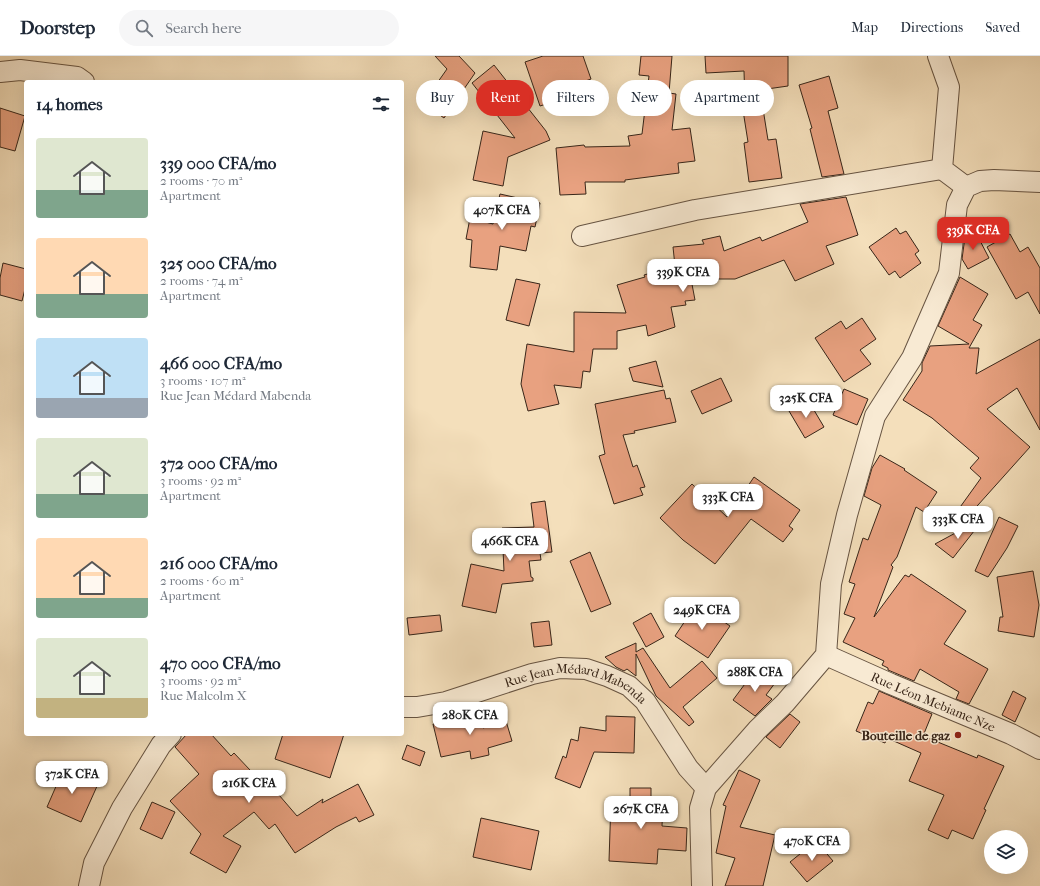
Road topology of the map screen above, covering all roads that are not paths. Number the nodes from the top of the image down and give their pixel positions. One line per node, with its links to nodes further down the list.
1 (938, 56): 4 (street)
2 (0, 72): 3 (street)
3 (81, 80)
4 (942, 169): 6 (street); 7 (street)
5 (1040, 182): 6 (street)
6 (966, 187): 8 (street)
7 (582, 236)
8 (826, 655): 11 (street, Rue Léon Mebiame Nze); 12 (street)
9 (404, 707): 12 (street, Rue Jean Médard Mabenda)
10 (169, 736): 13 (street)
11 (1040, 749)
12 (706, 788): 14 (street)
13 (89, 886)
14 (702, 886)

